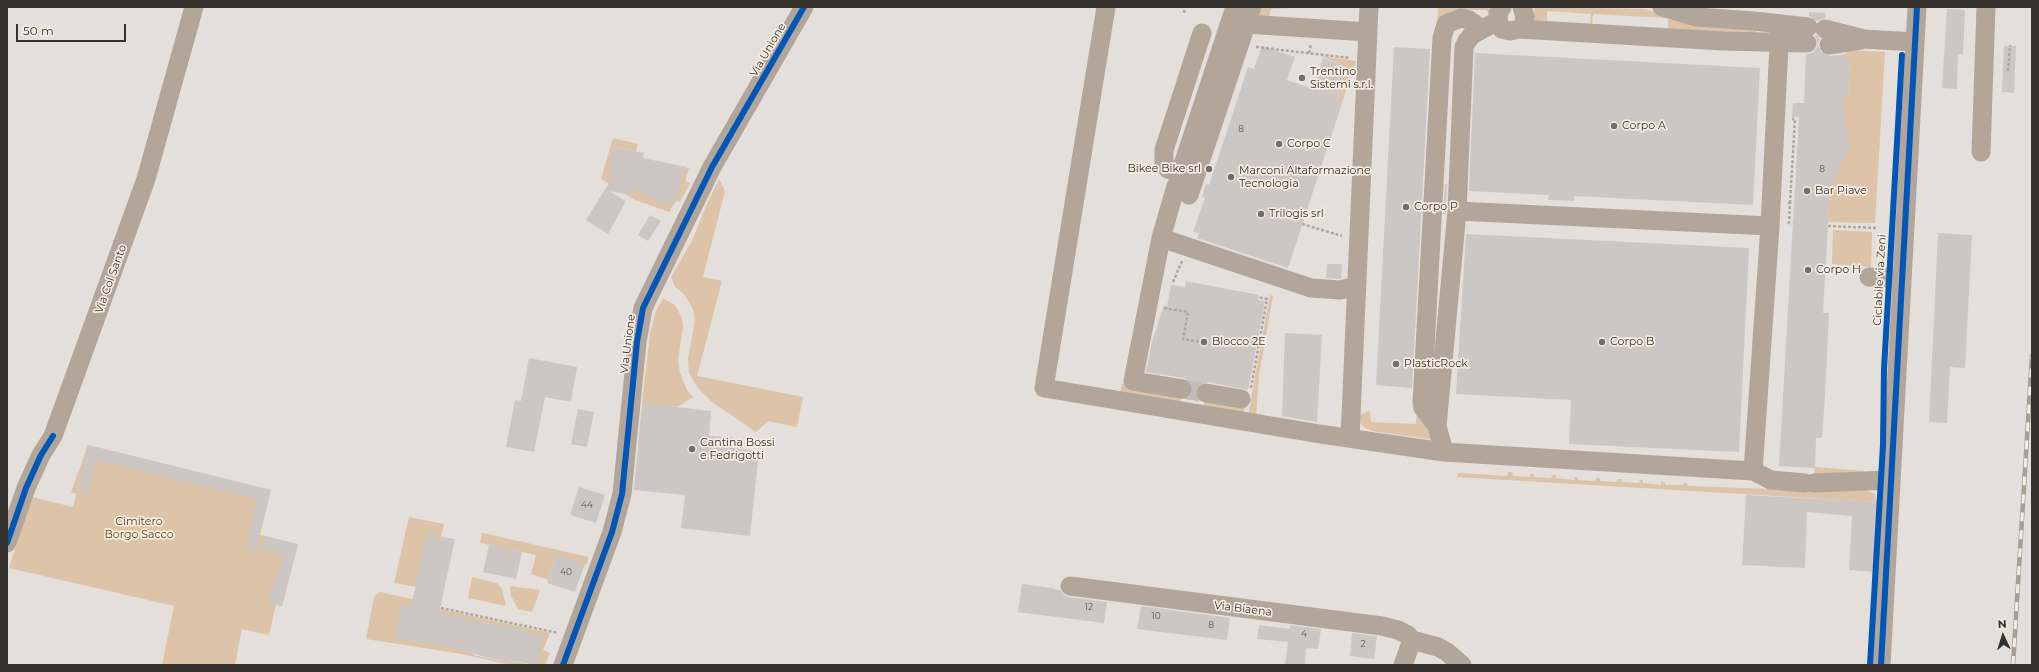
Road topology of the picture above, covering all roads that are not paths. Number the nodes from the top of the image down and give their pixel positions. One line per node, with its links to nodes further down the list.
1 (194, 7): 33 (street, Via Col Santo)
2 (804, 7): 36 (street, Via Unione)
3 (1106, 7): 27 (street)
4 (1235, 7): 19 (street)
5 (1369, 7): 13 (street)
6 (1522, 7): 12 (street)
7 (1662, 7): 16 (street)
8 (1917, 7): 17 (street)
9 (1986, 7): 18 (street)
10 (1500, 14): 12 (street); 14 (street)
11 (1249, 16): 13 (street); 19 (street)
12 (1519, 29): 16 (street)
13 (1368, 32): 25 (street)
14 (1476, 32): 20 (street); 28 (street)
15 (1202, 33): 19 (street)
16 (1780, 34): 17 (street); 21 (street)
17 (1915, 42): 24 (street)
18 (1981, 152)
19 (1180, 183): 22 (street)
20 (1457, 211): 21 (street); 28 (street)
21 (1770, 226): 31 (street)
22 (1161, 238): 25 (street); 27 (street)
23 (1869, 277): 24 (street)
24 (1902, 278): 32 (street)
25 (1356, 286): 29 (street)
26 (1246, 396): 27 (street)
27 (1192, 397): 29 (street)
28 (1437, 426): 30 (street)
29 (1350, 438): 30 (street)
30 (1444, 452): 31 (street)
31 (1753, 471): 32 (street)
32 (1891, 480): 39 (street)
33 (7, 543)
34 (1070, 586): 35 (street, Via Biaena)
35 (1412, 640): 37 (street); 38 (street, Via Biaena)
36 (563, 665)
37 (1403, 665)
38 (1462, 665)
39 (1881, 665)

